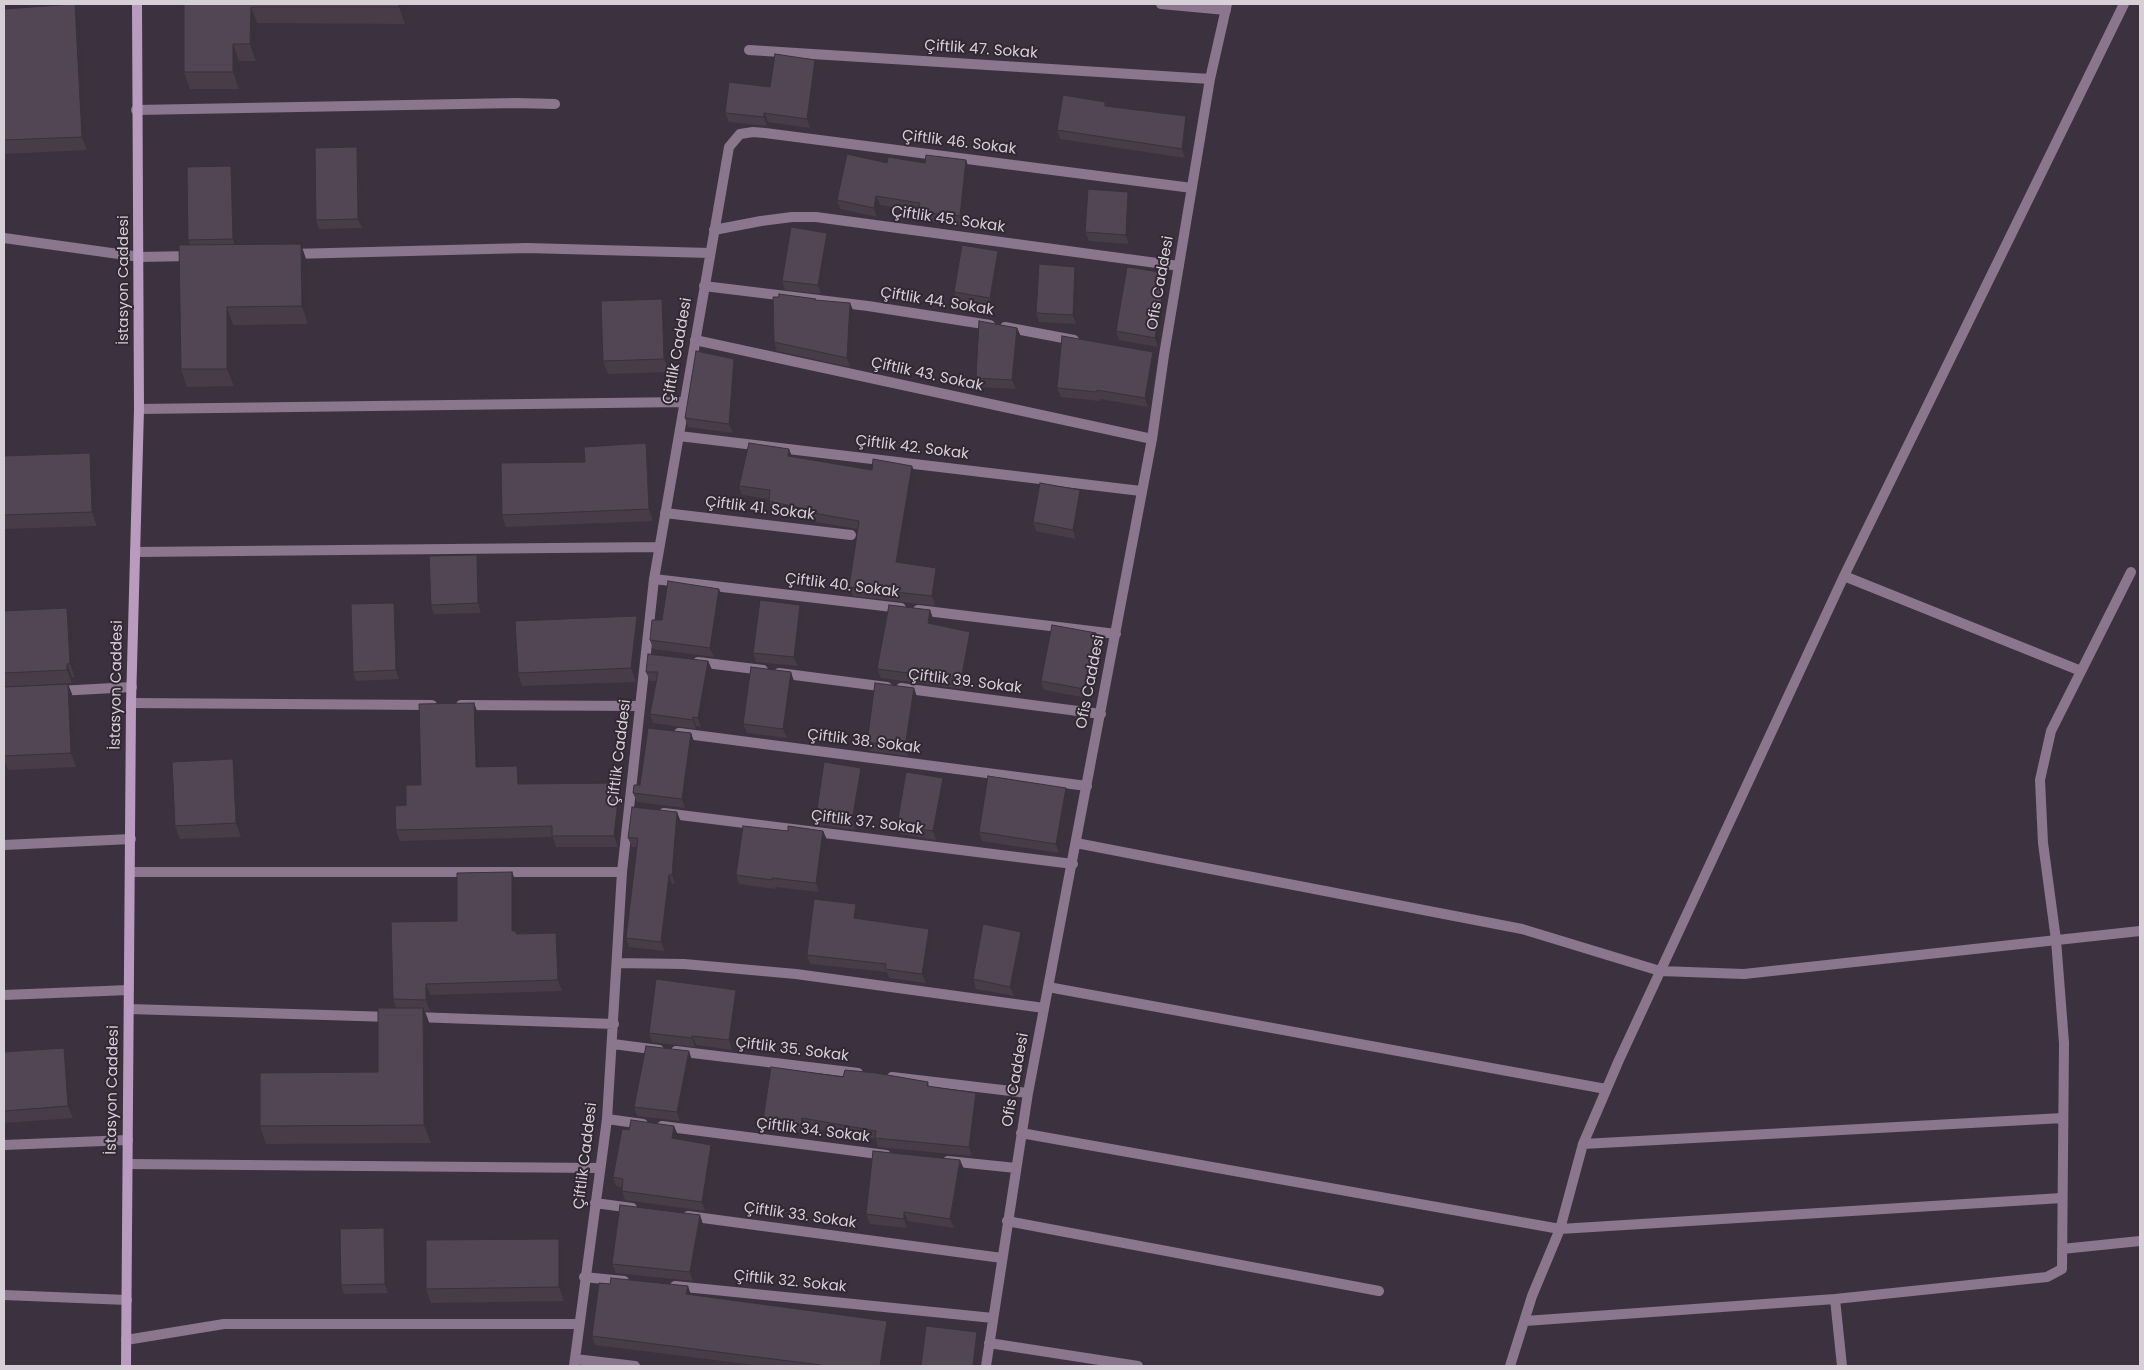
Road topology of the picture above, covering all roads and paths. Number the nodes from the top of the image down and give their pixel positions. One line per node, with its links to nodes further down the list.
1 (137, 4): 8 (main road, İstasyon Caddesi)
2 (1161, 4): 4 (street)
3 (2124, 4): 31 (street)
4 (1226, 7): 6 (street, Ofis Caddesi)
5 (749, 50): 6 (street, Çiftlik 47. Sokak)
6 (1210, 79): 10 (street, Ofis Caddesi)
7 (555, 104): 8 (street)
8 (136, 110): 16 (main road, İstasyon Caddesi)
9 (728, 147): 10 (street, Çiftlik 46. Sokak); 11 (street, Çiftlik Caddesi)
10 (1192, 188): 17 (street, Ofis Caddesi)
11 (714, 230): 13 (street, Çiftlik Caddesi); 17 (street, Çiftlik 45. Sokak)
12 (4, 238): 16 (street)
13 (710, 253): 14 (street); 18 (street, Çiftlik Caddesi)
14 (279, 254)
15 (199, 256): 16 (street)
16 (140, 257): 22 (main road, İstasyon Caddesi)
17 (1179, 266): 24 (street, Ofis Caddesi)
18 (704, 286): 19 (street, Çiftlik Caddesi); 20 (street, Çiftlik 44. Sokak)
19 (695, 340): 21 (street, Çiftlik Caddesi); 24 (street, Çiftlik 43. Sokak)
20 (1085, 342)
21 (684, 402): 22 (street); 23 (street, Çiftlik Caddesi)
22 (139, 409): 29 (main road, İstasyon Caddesi)
23 (679, 436): 25 (street, Çiftlik 42. Sokak); 26 (street, Çiftlik Caddesi)
24 (1152, 439): 25 (street, Ofis Caddesi)
25 (1141, 491): 33 (street, Ofis Caddesi)
26 (665, 513): 27 (street, Çiftlik 41. Sokak); 28 (street, Çiftlik Caddesi)
27 (851, 535)
28 (659, 547): 29 (street); 32 (street, Çiftlik Caddesi)
29 (135, 552): 36 (main road, İstasyon Caddesi)
30 (2131, 572): 35 (street)
31 (1844, 576): 35 (street); 53 (street)
32 (654, 579): 33 (street, Çiftlik 40. Sokak); 39 (street, Çiftlik Caddesi)
33 (1116, 634): 40 (street, Ofis Caddesi)
34 (686, 660): 40 (street, Çiftlik 39. Sokak)
35 (2082, 671): 51 (street)
36 (132, 687): 37 (street); 38 (main road, İstasyon Caddesi)
37 (43, 692)
38 (132, 703): 39 (street); 44 (main road, İstasyon Caddesi)
39 (640, 706): 49 (street, Çiftlik Caddesi)
40 (1101, 714): 42 (street, Ofis Caddesi)
41 (668, 732): 42 (street, Çiftlik 38. Sokak)
42 (1087, 786): 45 (street, Ofis Caddesi)
43 (658, 812): 47 (street, Çiftlik 37. Sokak)
44 (130, 839): 46 (street); 48 (main road, İstasyon Caddesi)
45 (1076, 843): 47 (street, Ofis Caddesi); 53 (street)
46 (4, 845)
47 (1073, 864): 54 (street, Ofis Caddesi)
48 (130, 872): 49 (street); 55 (main road, İstasyon Caddesi)
49 (622, 872): 52 (street, Çiftlik Caddesi)
50 (2140, 931): 51 (street)
51 (2056, 940): 53 (street); 63 (street)
52 (617, 963): 57 (street); 59 (street, Çiftlik Caddesi)
53 (1660, 971): 61 (street)
54 (1048, 987): 57 (street, Ofis Caddesi); 61 (street)
55 (129, 990): 56 (street); 58 (main road, İstasyon Caddesi)
56 (4, 995)
57 (1044, 1008): 62 (street, Ofis Caddesi)
58 (129, 1009): 59 (street); 66 (main road, İstasyon Caddesi)
59 (614, 1024): 60 (street, Çiftlik Caddesi)
60 (612, 1044): 62 (street, Çiftlik 35. Sokak); 64 (street, Çiftlik Caddesi)
61 (1606, 1090): 67 (street)
62 (1028, 1093): 65 (street, Ofis Caddesi)
63 (2063, 1118): 67 (street); 74 (street)
64 (607, 1119): 69 (street, Çiftlik 34. Sokak); 72 (street, Çiftlik Caddesi)
65 (1022, 1133): 73 (street, Ofis Caddesi); 79 (street)
66 (128, 1140): 68 (street); 71 (main road, İstasyon Caddesi)
67 (1583, 1144): 79 (street)
68 (4, 1145)
69 (901, 1156)
70 (939, 1160): 73 (street)
71 (128, 1164): 72 (street); 89 (main road, İstasyon Caddesi)
72 (600, 1168): 75 (street, Çiftlik Caddesi)
73 (1016, 1168): 78 (street, Ofis Caddesi)
74 (2062, 1198): 79 (street); 81 (street)
75 (595, 1203): 76 (street); 83 (street, Çiftlik Caddesi)
76 (643, 1210)
77 (682, 1215): 82 (street, Çiftlik 33. Sokak)
78 (1008, 1222): 82 (street, Ofis Caddesi); 86 (street)
79 (1560, 1229): 91 (street)
80 (2140, 1241): 81 (street)
81 (2062, 1249): 88 (street)
82 (1002, 1258): 90 (street, Ofis Caddesi)
83 (584, 1277): 84 (street); 92 (street, Çiftlik Caddesi)
84 (633, 1282)
85 (662, 1285): 90 (street, Çiftlik 32. Sokak)
86 (1379, 1291)
87 (4, 1295): 89 (street)
88 (1835, 1299): 91 (street); 101 (street)
89 (127, 1300): 93 (main road, İstasyon Caddesi)
90 (993, 1318): 94 (street, Ofis Caddesi)
91 (1525, 1321): 100 (street)
92 (579, 1324): 93 (street); 95 (street, Çiftlik Caddesi)
93 (126, 1340): 96 (main road, İstasyon Caddesi)
94 (989, 1343): 98 (street, Ofis Caddesi); 99 (street)
95 (574, 1362): 97 (street)
96 (126, 1366)
97 (635, 1366)
98 (986, 1366)
99 (1138, 1366)
100 (1510, 1366)
101 (1842, 1366)

